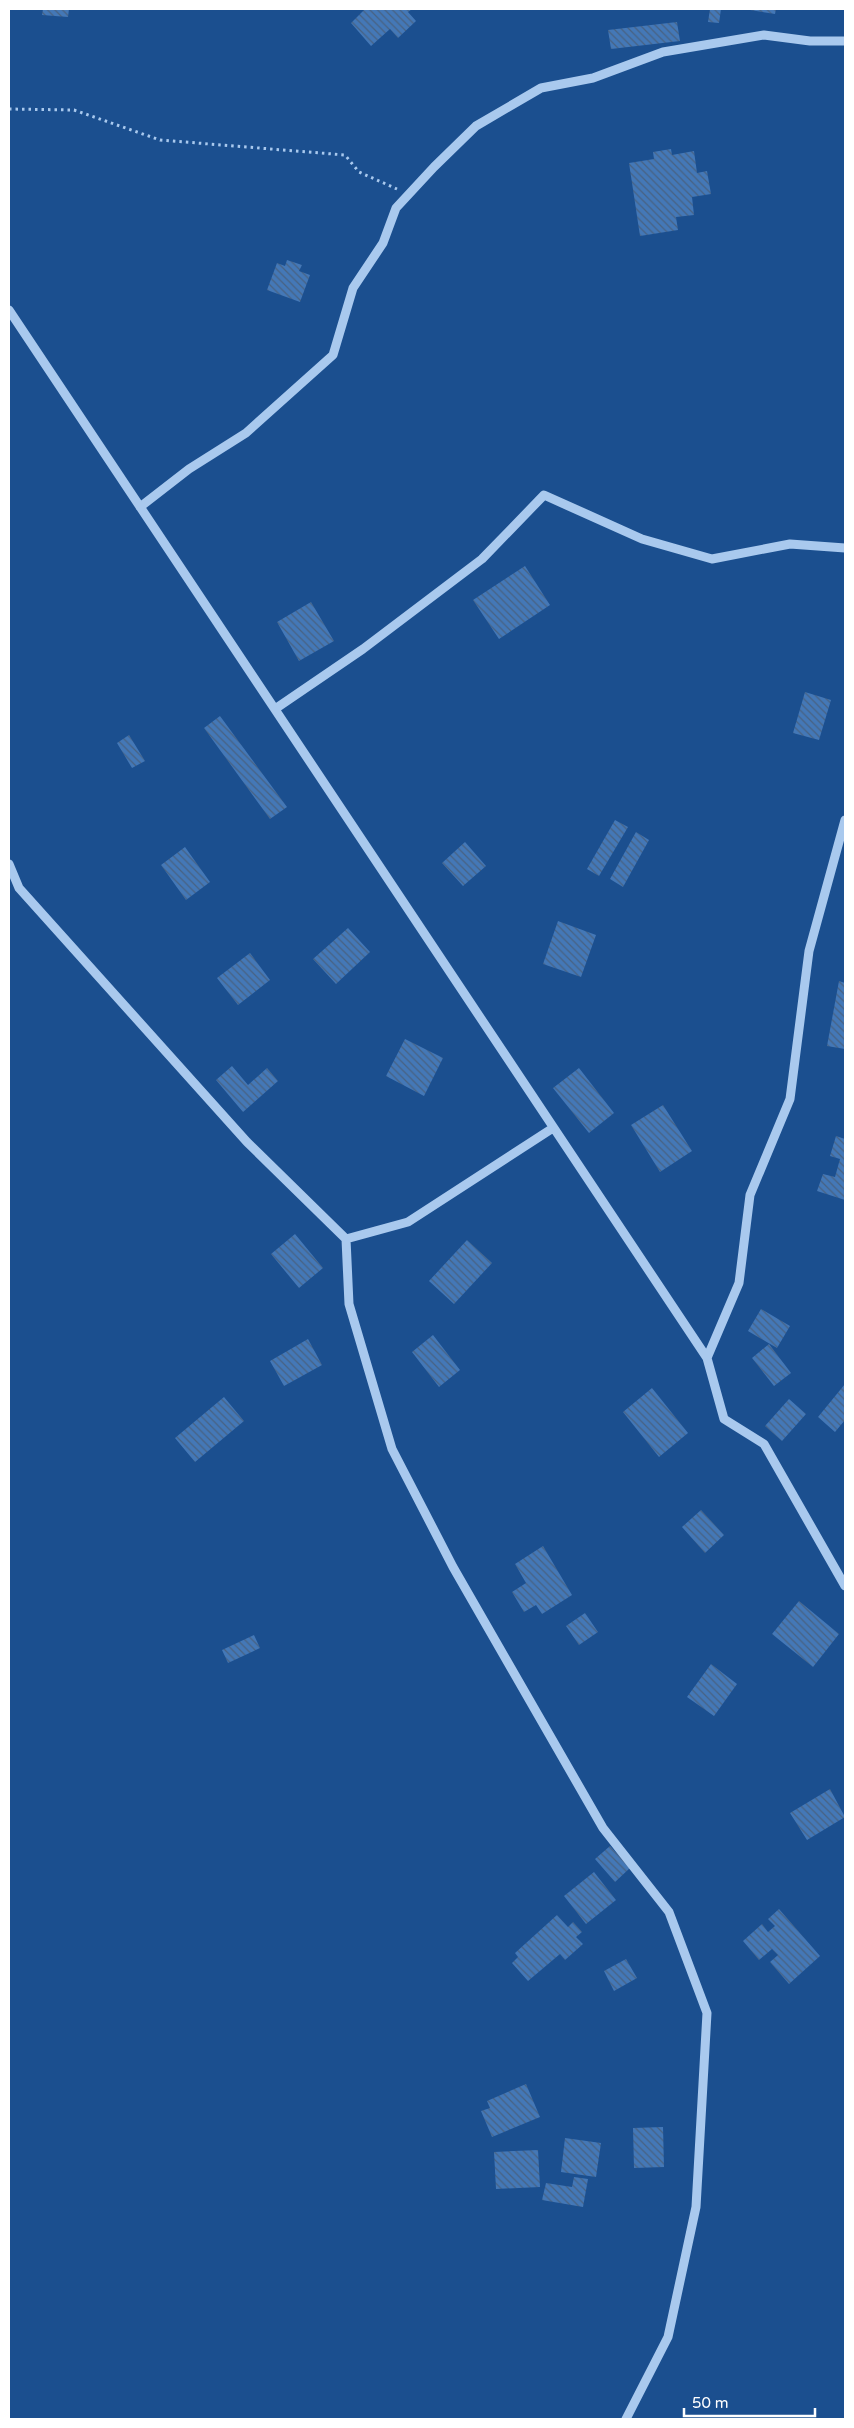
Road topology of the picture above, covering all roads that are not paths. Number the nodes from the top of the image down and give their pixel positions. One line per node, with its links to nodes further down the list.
1 (845, 40): 3 (street)
2 (9, 310): 3 (street)
3 (140, 507): 5 (street)
4 (845, 548): 5 (street)
5 (275, 709): 8 (street)
6 (845, 820): 10 (street)
7 (9, 864): 9 (street)
8 (553, 1128): 9 (street); 10 (street)
9 (346, 1239): 12 (street)
10 (707, 1358): 11 (street)
11 (845, 1586)
12 (626, 2419)

